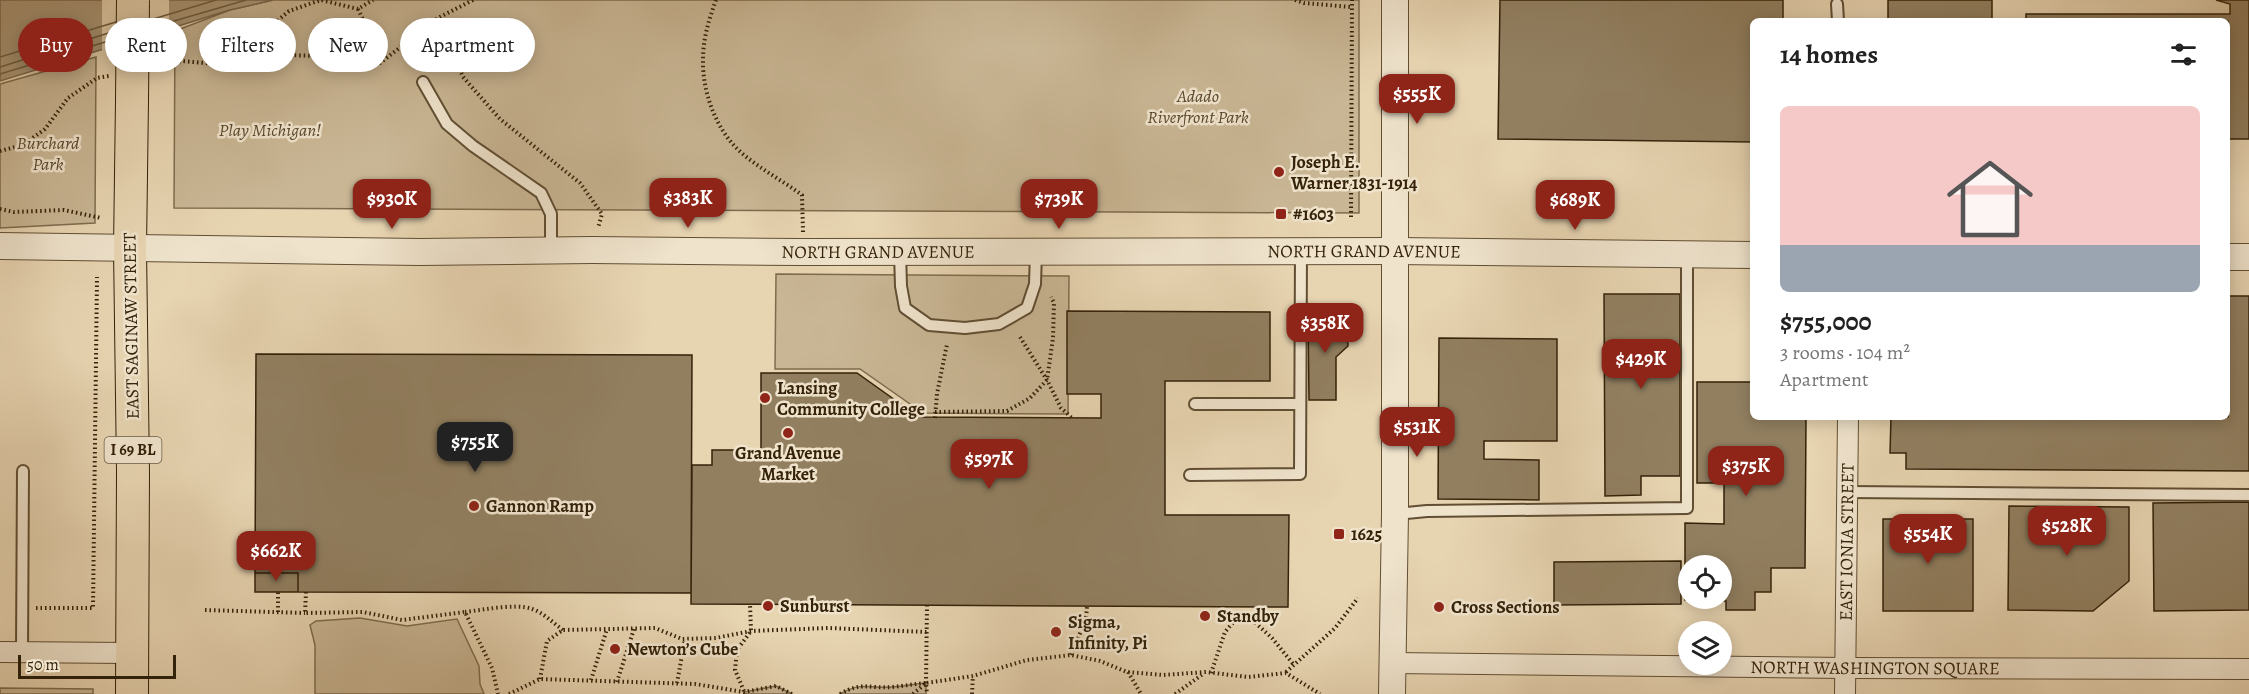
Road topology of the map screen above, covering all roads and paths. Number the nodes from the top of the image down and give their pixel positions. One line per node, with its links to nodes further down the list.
1 (133, 0): 19 (main road, EAST SAGINAW STREET / I 69 BL, bridge)
2 (373, 0): 10 (path)
3 (473, 0): 13 (path)
4 (716, 0): 24 (path)
5 (1295, 0): 9 (path)
6 (1352, 0): 9 (path)
7 (1395, 0): 31 (street)
8 (1838, 4): 14 (lane)
9 (1352, 7): 22 (path)
10 (358, 9): 11 (path); 12 (path)
11 (281, 18)
12 (362, 18)
13 (438, 18)
14 (1838, 18)
15 (400, 48): 16 (path)
16 (388, 57)
17 (461, 72): 27 (path)
18 (423, 82): 28 (lane)
19 (125, 87): 20 (path); 26 (main road, EAST SAGINAW STREET / I 69 BL)
20 (0, 151)
21 (0, 209): 23 (path)
22 (1351, 217)
23 (101, 218)
24 (802, 236)
25 (0, 246): 26 (street, NORTH GRAND AVENUE)
26 (130, 248): 28 (street, NORTH GRAND AVENUE); 72 (main road, EAST SAGINAW STREET / I 69 BL)
27 (592, 250): 28 (street, NORTH GRAND AVENUE); 32 (street, NORTH GRAND AVENUE)
28 (551, 251)
29 (1036, 251): 30 (street, NORTH GRAND AVENUE); 32 (street, NORTH GRAND AVENUE); 32 (lane)
30 (1301, 251): 31 (street, NORTH GRAND AVENUE); 42 (lane)
31 (1396, 251): 33 (street, NORTH GRAND AVENUE); 52 (street)
32 (900, 252)
33 (1687, 254): 34 (street, NORTH GRAND AVENUE); 52 (lane)
34 (1750, 255)
35 (2230, 257): 36 (street)
36 (2249, 257)
37 (97, 277): 59 (path)
38 (1051, 297): 41 (path)
39 (1020, 337): 41 (path)
40 (947, 344): 44 (path)
41 (1047, 380): 44 (path); 46 (path)
42 (1300, 404): 43 (lane); 49 (lane)
43 (1195, 405)
44 (935, 412): 45 (path)
45 (935, 418)
46 (1072, 418)
47 (1848, 420): 50 (street, EAST IONIA STREET)
48 (23, 471): 59 (lane)
49 (1190, 475)
50 (1847, 492): 51 (lane); 76 (street, EAST IONIA STREET)
51 (2249, 495)
52 (1395, 514): 74 (street)
53 (278, 592): 61 (path)
54 (306, 592): 63 (path)
55 (1358, 598): 75 (path)
56 (750, 604): 67 (path)
57 (927, 605): 68 (path)
58 (1087, 606): 73 (path)
59 (23, 608): 71 (lane)
60 (205, 610): 61 (path)
61 (278, 612): 63 (path)
62 (465, 612): 63 (path); 66 (path); 89 (path)
63 (305, 613)
64 (607, 629): 65 (path); 66 (path); 83 (path)
65 (634, 629): 69 (path); 84 (path)
66 (563, 630): 82 (path)
67 (751, 631): 68 (path); 69 (path); 87 (path)
68 (927, 632): 86 (path)
69 (685, 639): 85 (path)
70 (0, 652): 71 (street)
71 (22, 652): 72 (street)
72 (131, 652): 88 (main road, I 69 BL)
73 (1071, 655): 78 (path); 81 (path)
74 (1392, 663): 76 (street, NORTH WASHINGTON SQUARE); 99 (street)
75 (1294, 665): 79 (path); 80 (path)
76 (1845, 668): 77 (street, NORTH WASHINGTON SQUARE); 100 (street, EAST IONIA STREET)
77 (2249, 669)
78 (1127, 672): 79 (path); 96 (path)
79 (1208, 672): 80 (path); 97 (path)
80 (1286, 673): 98 (path)
81 (973, 676): 86 (path); 95 (path)
82 (540, 679): 83 (path); 90 (path)
83 (591, 681): 84 (path)
84 (617, 682): 85 (path)
85 (677, 683): 87 (path)
86 (926, 683): 92 (path); 93 (path); 94 (path)
87 (744, 692): 91 (path)
88 (132, 694)
89 (498, 694)
90 (509, 694)
91 (792, 694)
92 (840, 694)
93 (913, 694)
94 (927, 694)
95 (972, 694)
96 (1141, 694)
97 (1175, 694)
98 (1320, 694)
99 (1392, 694)
100 (1845, 694)

